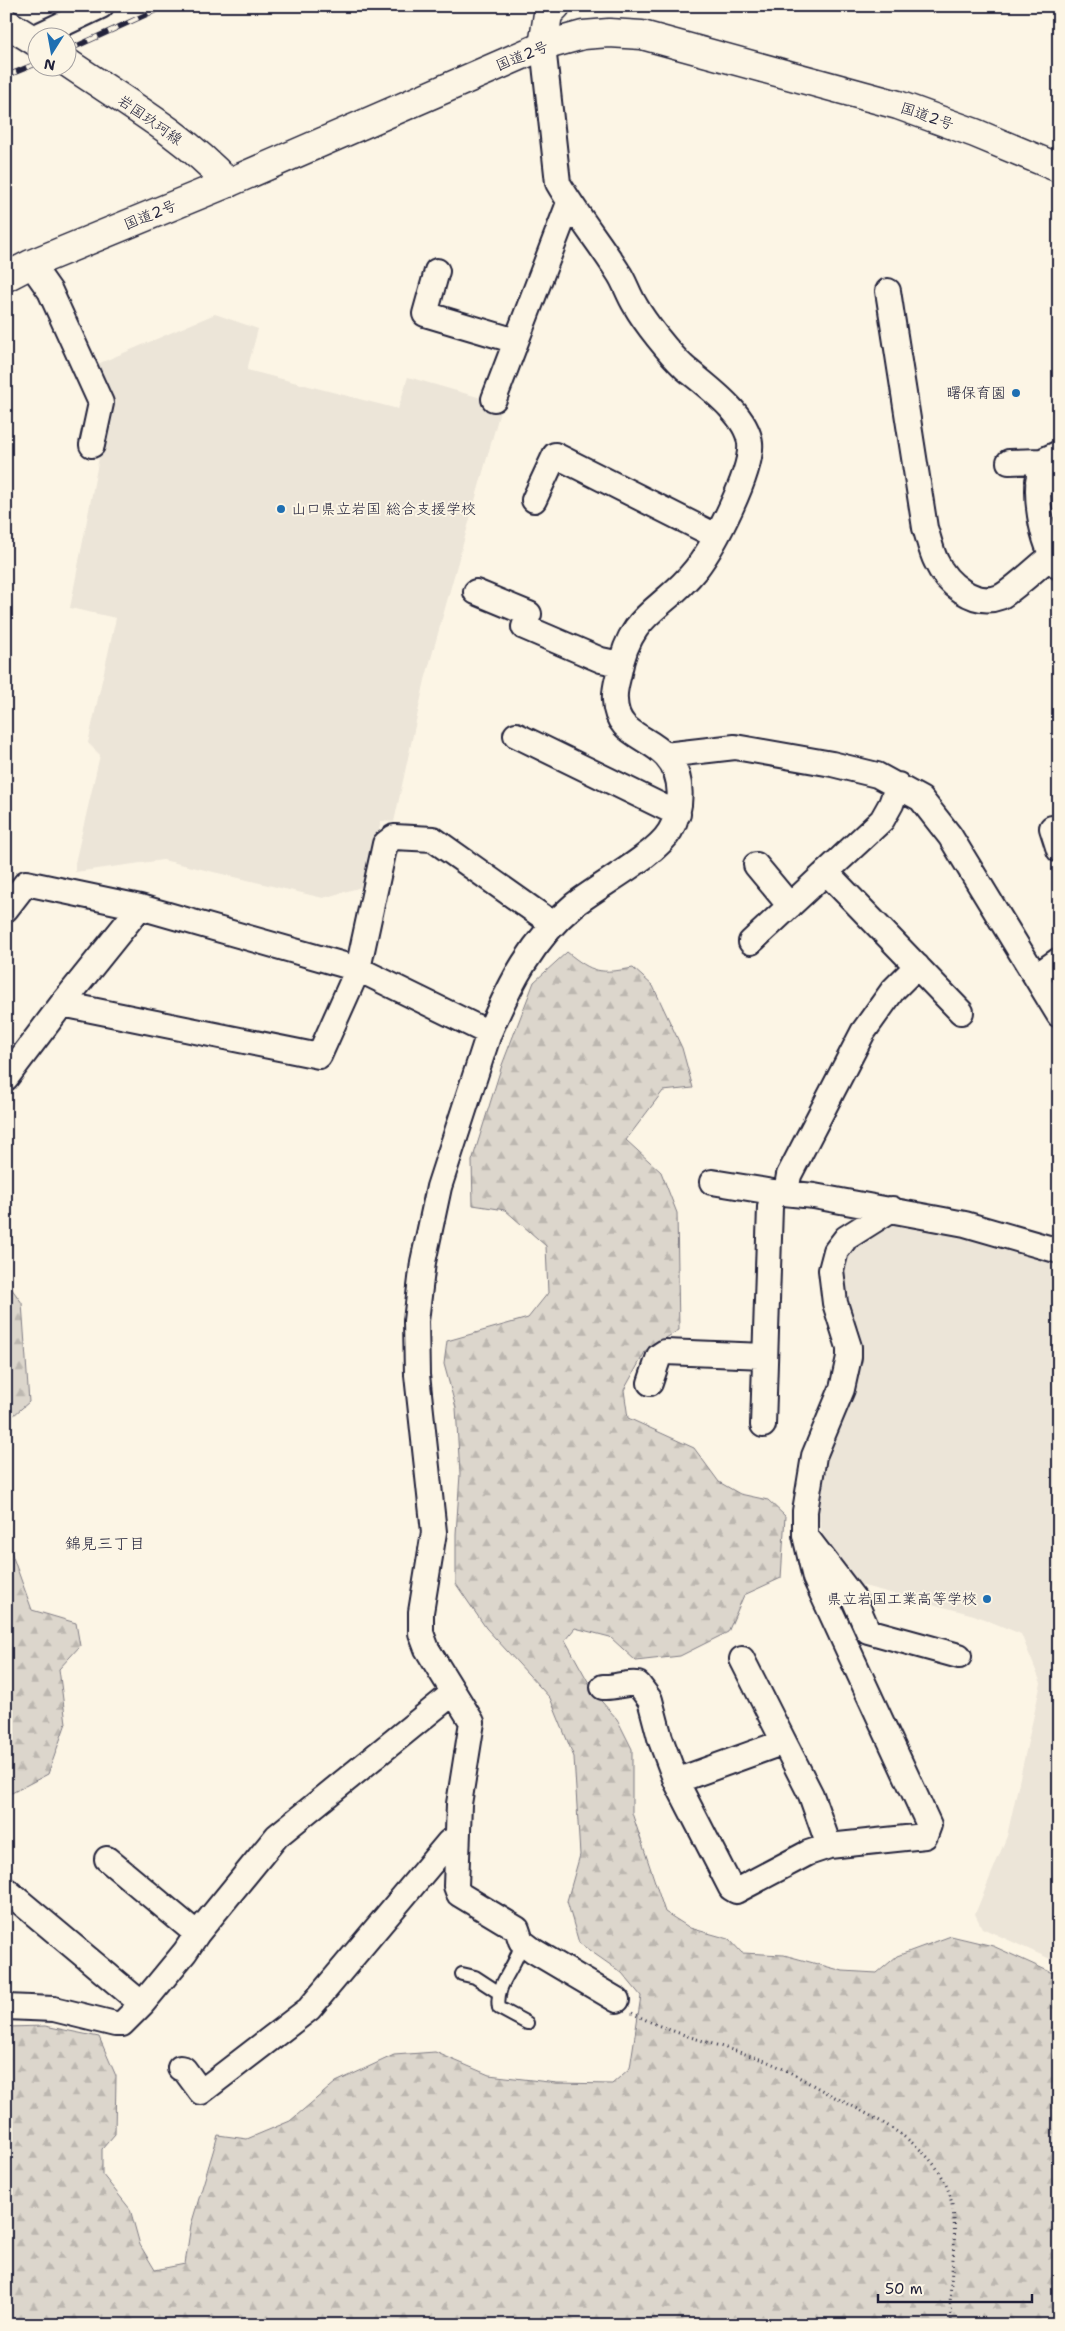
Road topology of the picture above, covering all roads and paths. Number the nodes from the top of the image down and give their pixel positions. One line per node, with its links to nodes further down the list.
1 (100, 6): 4 (street)
2 (556, 6): 6 (main road)
3 (6, 23): 5 (main road)
4 (59, 28)
5 (28, 37)
6 (543, 46): 8 (main road, 国道2号); 9 (main road, 国道2号); 10 (street)
7 (78, 70): 9 (main road, 岩国玖珂線)
8 (1059, 168)
9 (228, 183): 11 (main road, 国道2号)
10 (569, 203): 15 (street); 21 (street)
11 (31, 264): 13 (main road, 国道2号); 17 (street)
12 (437, 271): 15 (street)
13 (6, 277)
14 (888, 291): 22 (street)
15 (516, 341): 16 (street)
16 (494, 399)
17 (92, 445)
18 (1009, 462): 19 (street)
19 (1050, 469): 22 (street)
20 (534, 500): 21 (street)
21 (716, 536): 24 (street)
22 (1055, 562)
23 (476, 592): 24 (street)
24 (620, 664): 26 (street)
25 (516, 735): 28 (street)
26 (665, 755): 27 (street); 28 (street)
27 (898, 785): 30 (street); 39 (street)
28 (678, 814): 34 (street)
29 (756, 865): 32 (street)
30 (826, 872): 32 (street); 37 (street)
31 (140, 906): 33 (street); 38 (street); 40 (street)
32 (790, 906): 35 (street)
33 (6, 909)
34 (553, 924): 38 (street); 43 (street)
35 (751, 942)
36 (1059, 960): 39 (street)
37 (917, 966): 41 (street); 46 (street)
38 (358, 969): 40 (street); 43 (street)
39 (1036, 976): 42 (street)
40 (62, 1004): 44 (street)
41 (961, 1012)
42 (1059, 1015)
43 (489, 1033): 56 (street)
44 (6, 1078)
45 (712, 1182): 46 (street)
46 (779, 1192): 47 (street); 49 (street)
47 (892, 1209): 48 (street); 52 (street)
48 (1059, 1251)
49 (765, 1356): 50 (street); 51 (street)
50 (650, 1383)
51 (763, 1425)
52 (805, 1535): 53 (street); 60 (street)
53 (959, 1656)
54 (742, 1658): 57 (street)
55 (603, 1687): 58 (street)
56 (453, 1694): 59 (street); 63 (street)
57 (784, 1742): 58 (street); 60 (street)
58 (676, 1781): 60 (street)
59 (456, 1841): 64 (street); 71 (street)
60 (829, 1846)
61 (107, 1859): 63 (street)
62 (6, 1890): 68 (street)
63 (197, 1934): 68 (street)
64 (521, 1941): 66 (lane); 67 (street)
65 (462, 1974): 66 (lane)
66 (498, 1992): 70 (lane)
67 (617, 2000): 72 (path)
68 (142, 2004): 69 (street)
69 (6, 2007)
70 (527, 2023)
71 (180, 2068)
72 (952, 2325)

